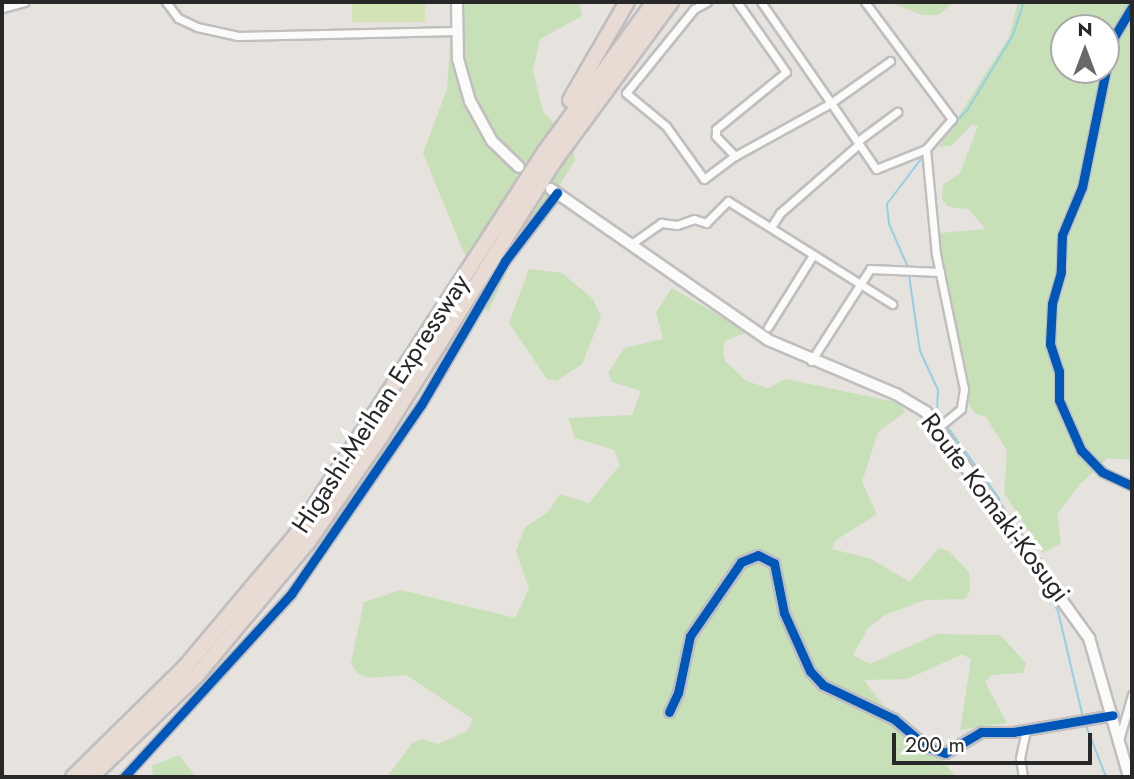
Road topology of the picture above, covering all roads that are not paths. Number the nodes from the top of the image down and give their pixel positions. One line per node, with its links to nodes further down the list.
1 (24, 2): 11 (street)
2 (166, 2): 12 (street)
3 (457, 2): 12 (main road)
4 (627, 2): 21 (highway)
5 (707, 2): 18 (street)
6 (737, 2): 18 (street)
7 (761, 2): 14 (street)
8 (865, 2): 17 (street)
9 (666, 3): 21 (highway, Higashi-Meihan Expressway); 38 (highway, Higashi-Meihan Expressway)
10 (1132, 7): 31 (street)
11 (2, 8)
12 (456, 31): 19 (main road)
13 (890, 61): 14 (street)
14 (831, 103): 16 (street); 18 (street)
15 (897, 111): 16 (street)
16 (858, 142): 17 (street); 22 (street)
17 (927, 152): 25 (street)
18 (735, 156)
19 (519, 167)
20 (554, 191): 23 (main road, Route Komaki-Kosugi); 39 (street)
21 (510, 205): 37 (highway, Higashi-Meihan Expressway)
22 (771, 227): 23 (street); 24 (street)
23 (631, 244): 29 (main road, Route Komaki-Kosugi)
24 (813, 254): 26 (street); 28 (street)
25 (940, 272): 26 (street); 30 (street)
26 (858, 283): 27 (street); 29 (street)
27 (892, 304)
28 (768, 327)
29 (811, 361): 30 (main road, Route Komaki-Kosugi)
30 (943, 424): 34 (main road, Route Komaki-Kosugi)
31 (1132, 486)
32 (1132, 695): 36 (street)
33 (669, 712): 35 (street)
34 (1113, 715): 35 (street); 36 (main road, Route Komaki-Kosugi)
35 (1026, 730): 40 (street)
36 (1118, 740): 41 (main road, Route Komaki-Kosugi)
37 (73, 777)
38 (91, 777)
39 (124, 777)
40 (1023, 777)
41 (1129, 777)

